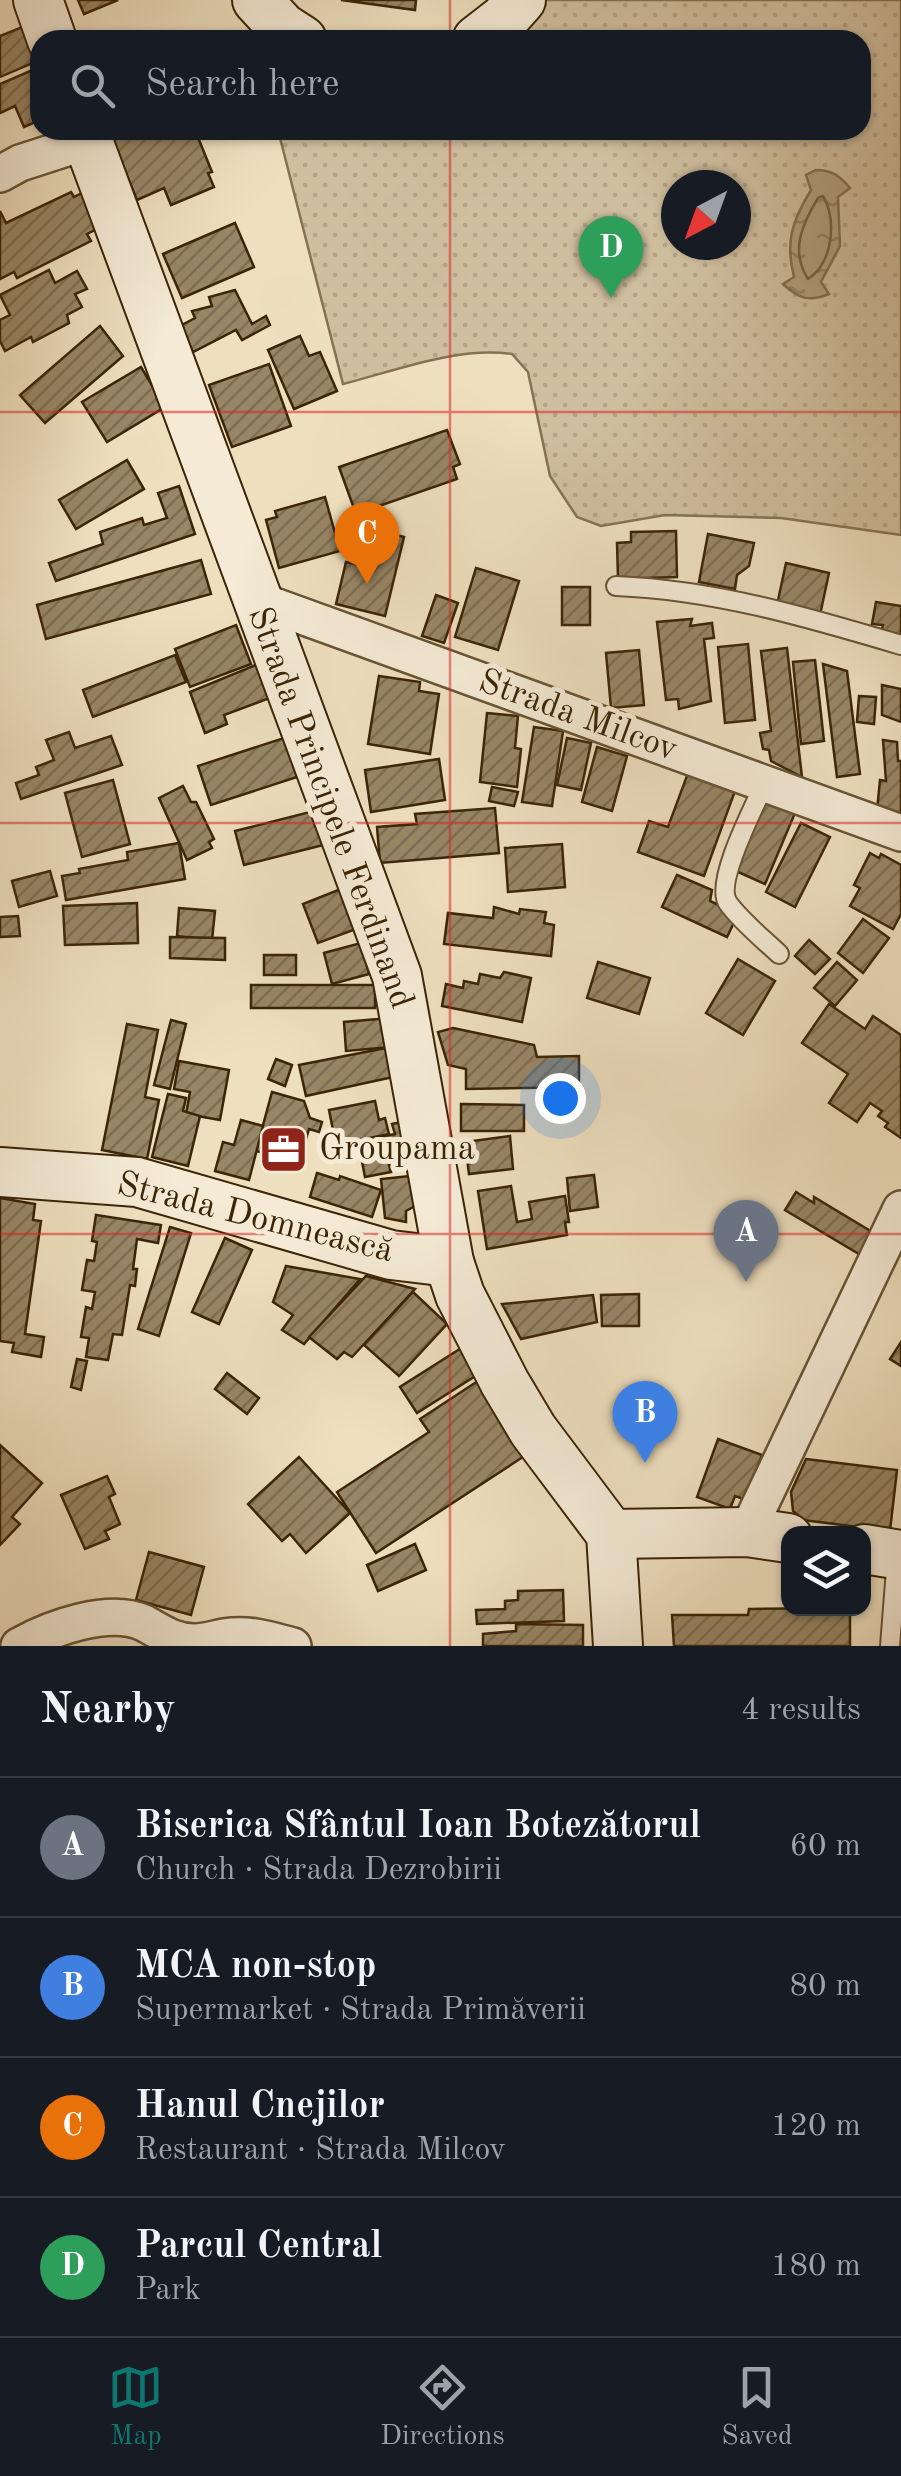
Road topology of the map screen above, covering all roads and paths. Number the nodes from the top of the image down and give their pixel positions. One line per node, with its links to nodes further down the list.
1 (38, 0): 4 (street)
2 (256, 0): 5 (street)
3 (521, 0): 6 (street)
4 (48, 30)
5 (287, 30)
6 (490, 30)
7 (77, 140): 9 (street)
8 (87, 140): 11 (street, Strada Principele Ferdinand)
9 (0, 174)
10 (616, 586): 12 (lane)
11 (255, 599): 13 (street, Strada Milcov); 18 (street, Strada Principele Ferdinand)
12 (901, 645)
13 (765, 783): 14 (street, Strada Milcov); 15 (lane)
14 (901, 833)
15 (778, 954)
16 (0, 1172): 18 (street, Strada Domnească)
17 (901, 1209): 20 (street)
18 (449, 1262): 19 (street, Strada Principele Ferdinand)
19 (611, 1534): 20 (street); 24 (street)
20 (768, 1536)
21 (891, 1549): 25 (lane)
22 (19, 1646): 23 (street)
23 (293, 1646)
24 (618, 1646)
25 (890, 1646)

